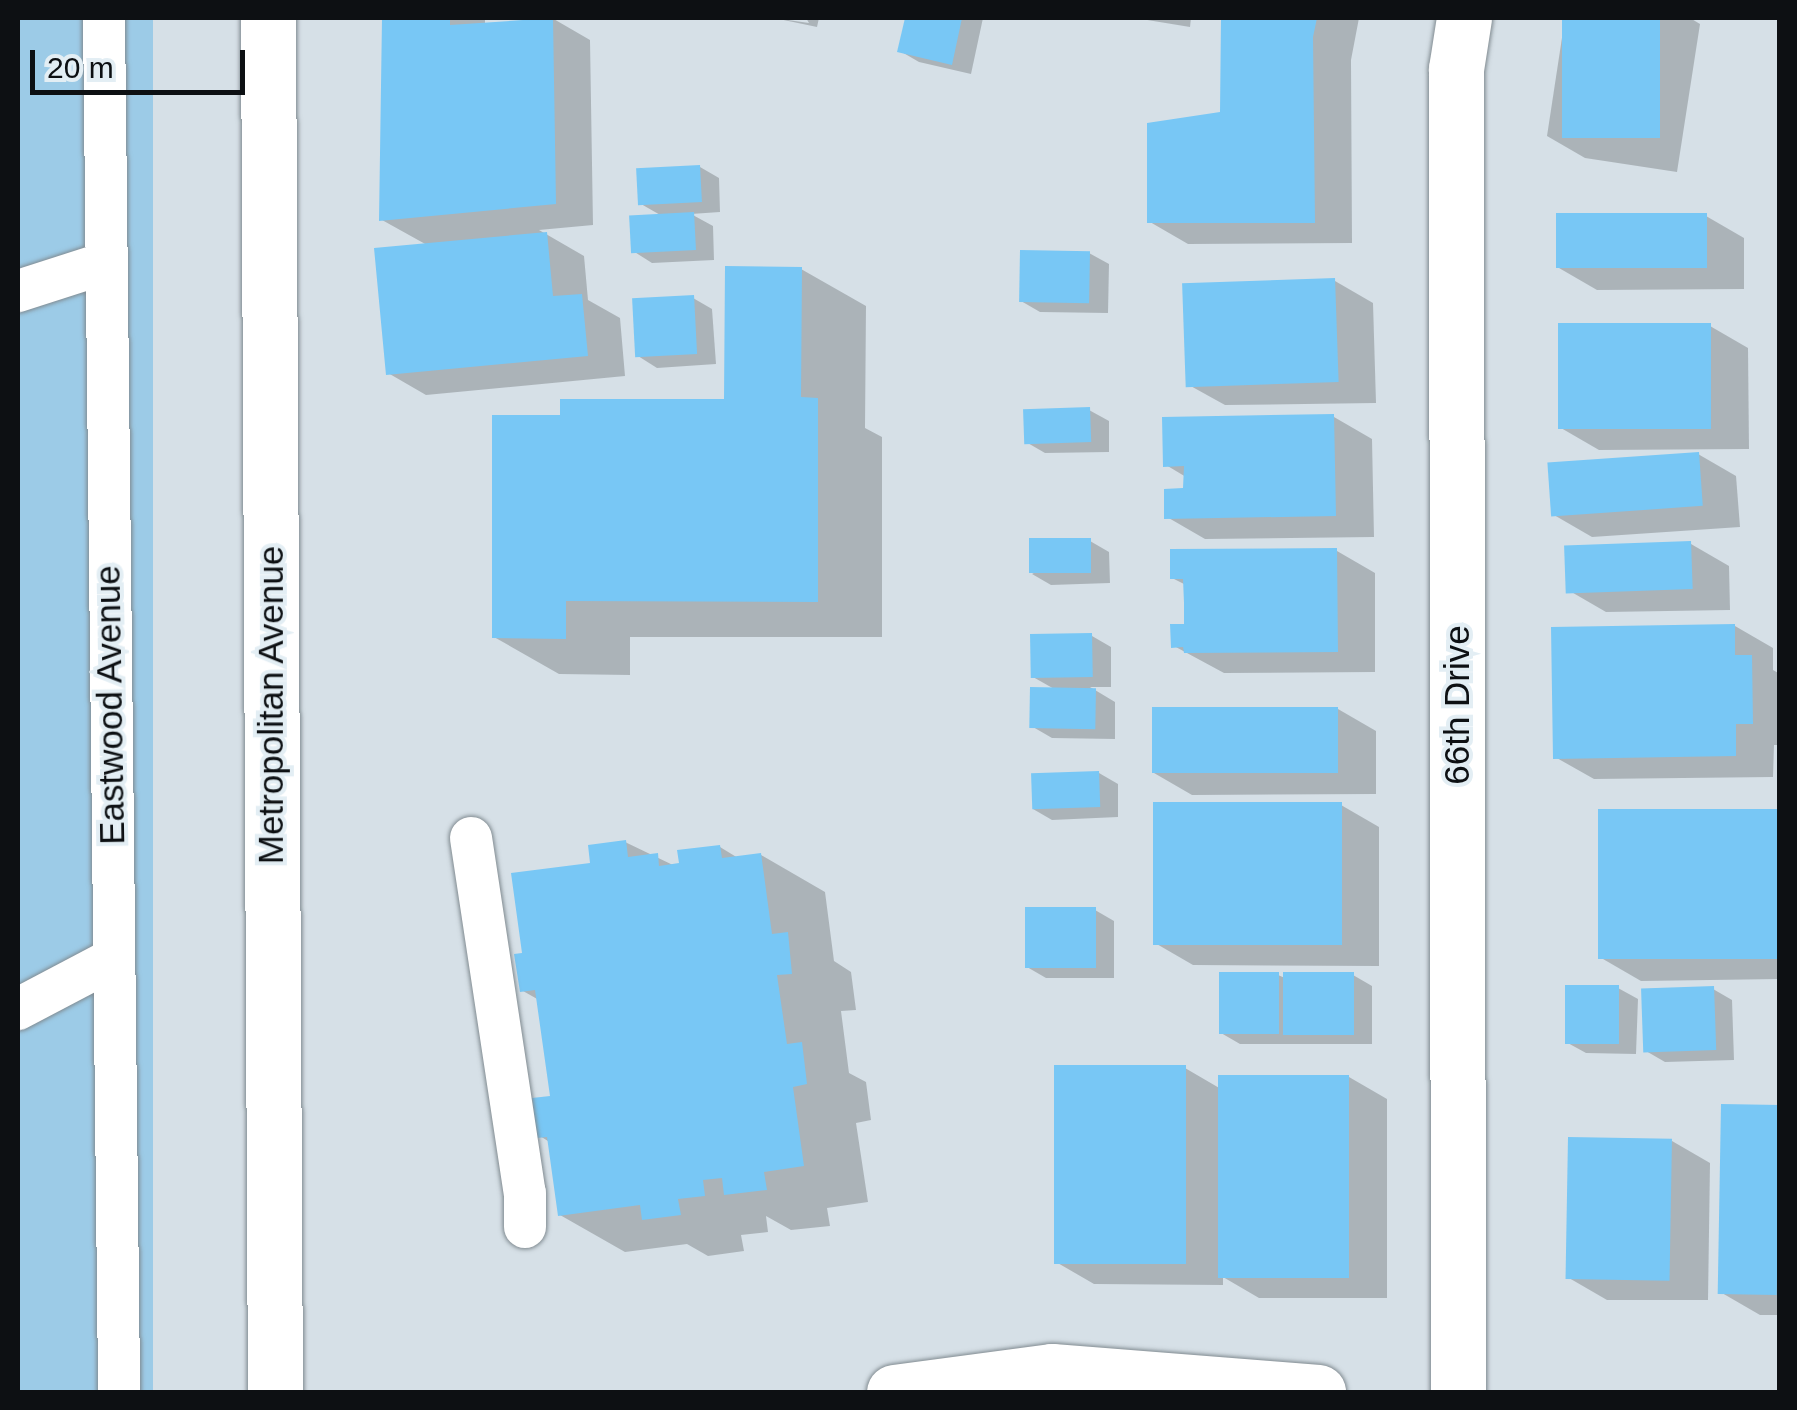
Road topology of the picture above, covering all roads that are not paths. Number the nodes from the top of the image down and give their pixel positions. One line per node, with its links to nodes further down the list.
1 (104, 18): 4 (lane, Eastwood Avenue)
2 (268, 18): 11 (street, Metropolitan Avenue)
3 (1464, 18): 14 (street, 66th Drive)
4 (105, 264): 5 (lane); 7 (lane, Eastwood Avenue)
5 (18, 290)
6 (471, 838): 9 (lane)
7 (114, 959): 8 (lane); 10 (lane, Eastwood Avenue)
8 (18, 1009)
9 (525, 1227)
10 (119, 1392)
11 (275, 1392)
12 (894, 1392): 13 (street)
13 (1318, 1392)
14 (1458, 1392)

